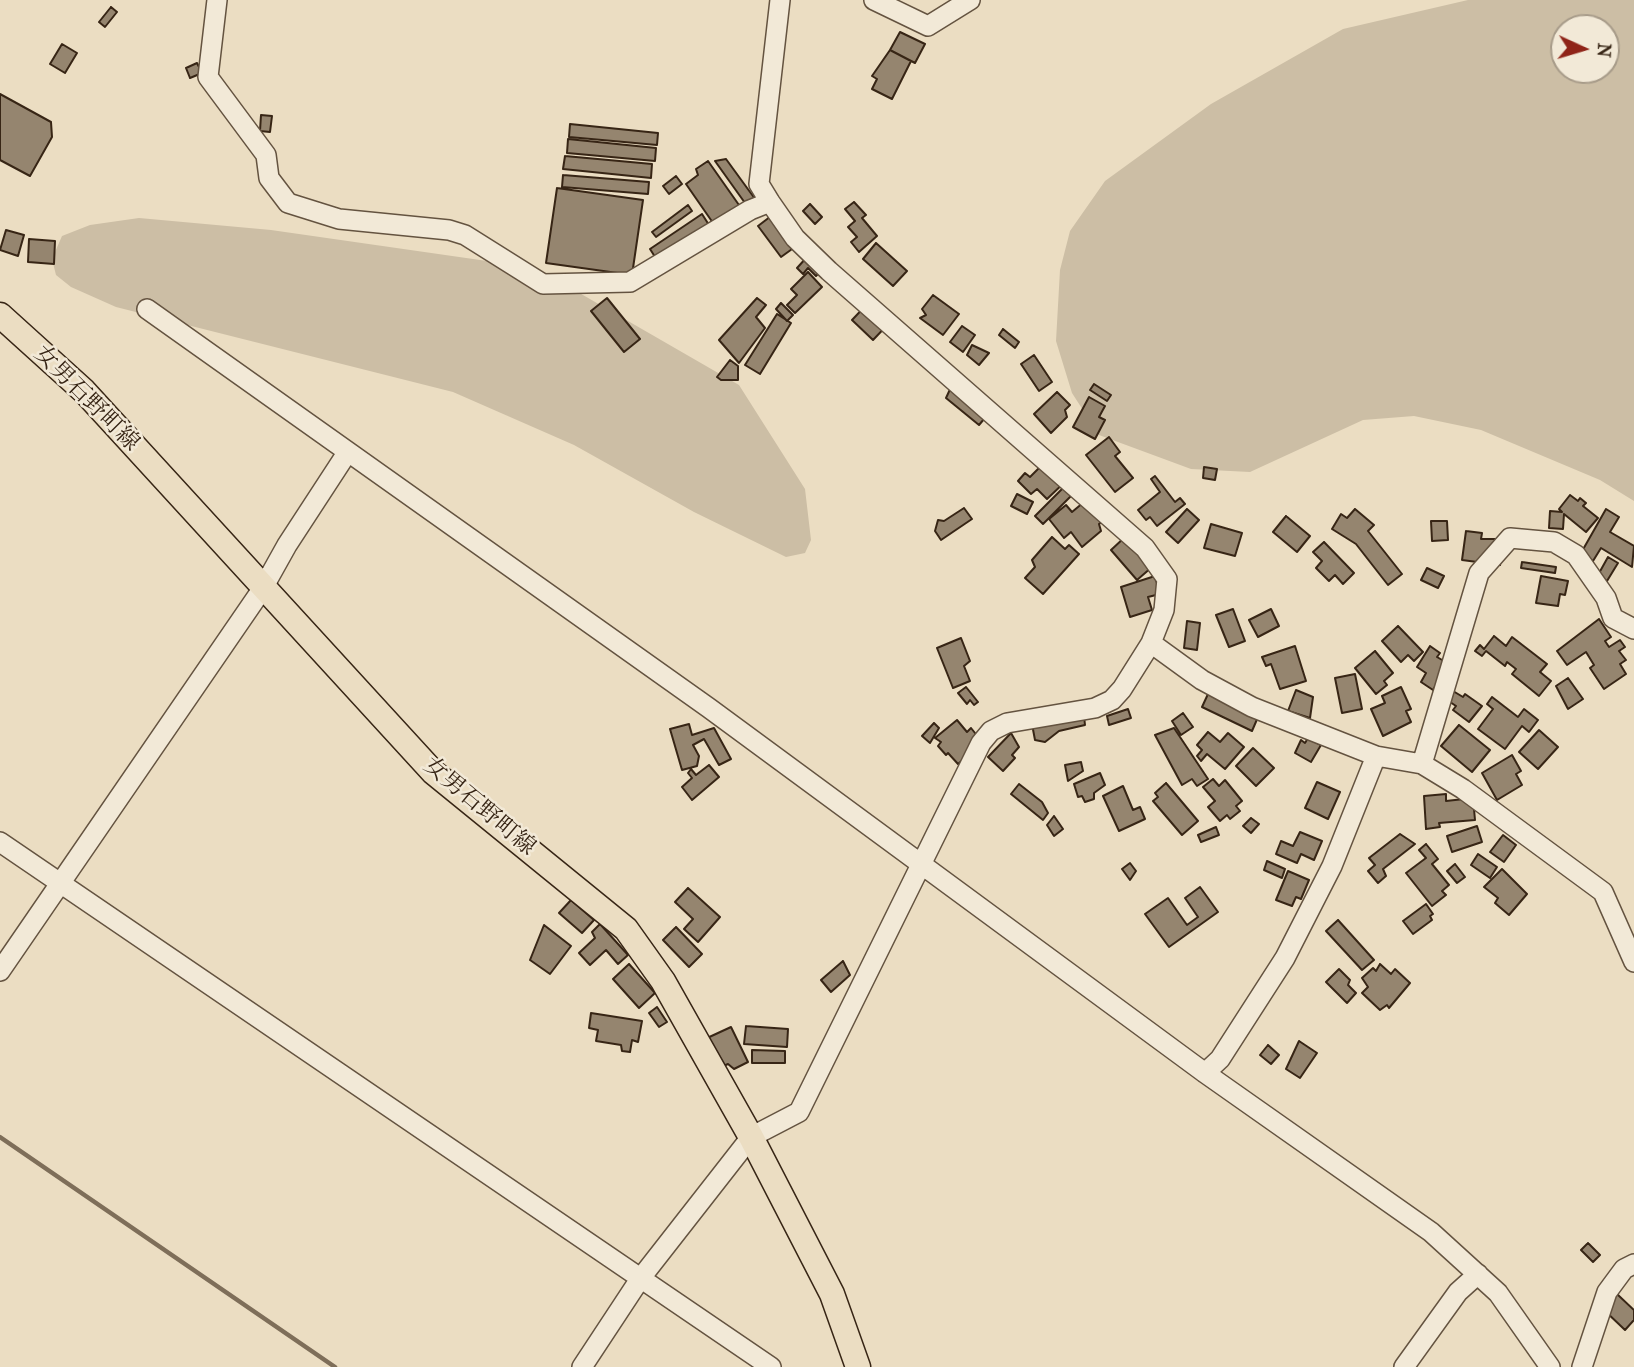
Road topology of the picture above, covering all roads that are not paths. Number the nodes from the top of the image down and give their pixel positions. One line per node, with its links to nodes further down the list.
1 (217, 0): 5 (street)
2 (780, 0): 5 (street)
3 (874, 0): 4 (street)
4 (970, 0)
5 (769, 202): 11 (street)
6 (147, 309): 8 (street)
7 (0, 315): 9 (main road, 女男石野町線)
8 (347, 453): 9 (street); 15 (street)
9 (263, 588): 16 (street); 20 (main road, 女男石野町線)
10 (1634, 629): 13 (street)
11 (1151, 643): 12 (street); 15 (street)
12 (1376, 756): 13 (street); 19 (street)
13 (1422, 764): 17 (street)
14 (0, 842): 16 (street)
15 (923, 863): 19 (street); 20 (street)
16 (60, 883): 18 (street); 23 (street)
17 (1634, 962)
18 (0, 971)
19 (1205, 1073): 22 (street)
20 (751, 1137): 23 (street); 26 (main road, 女男石野町線)
21 (1634, 1264): 29 (street)
22 (1478, 1274): 27 (street); 28 (street)
23 (640, 1279): 24 (street); 25 (street)
24 (582, 1367)
25 (771, 1367)
26 (858, 1367)
27 (1404, 1367)
28 (1550, 1367)
29 (1582, 1367)

